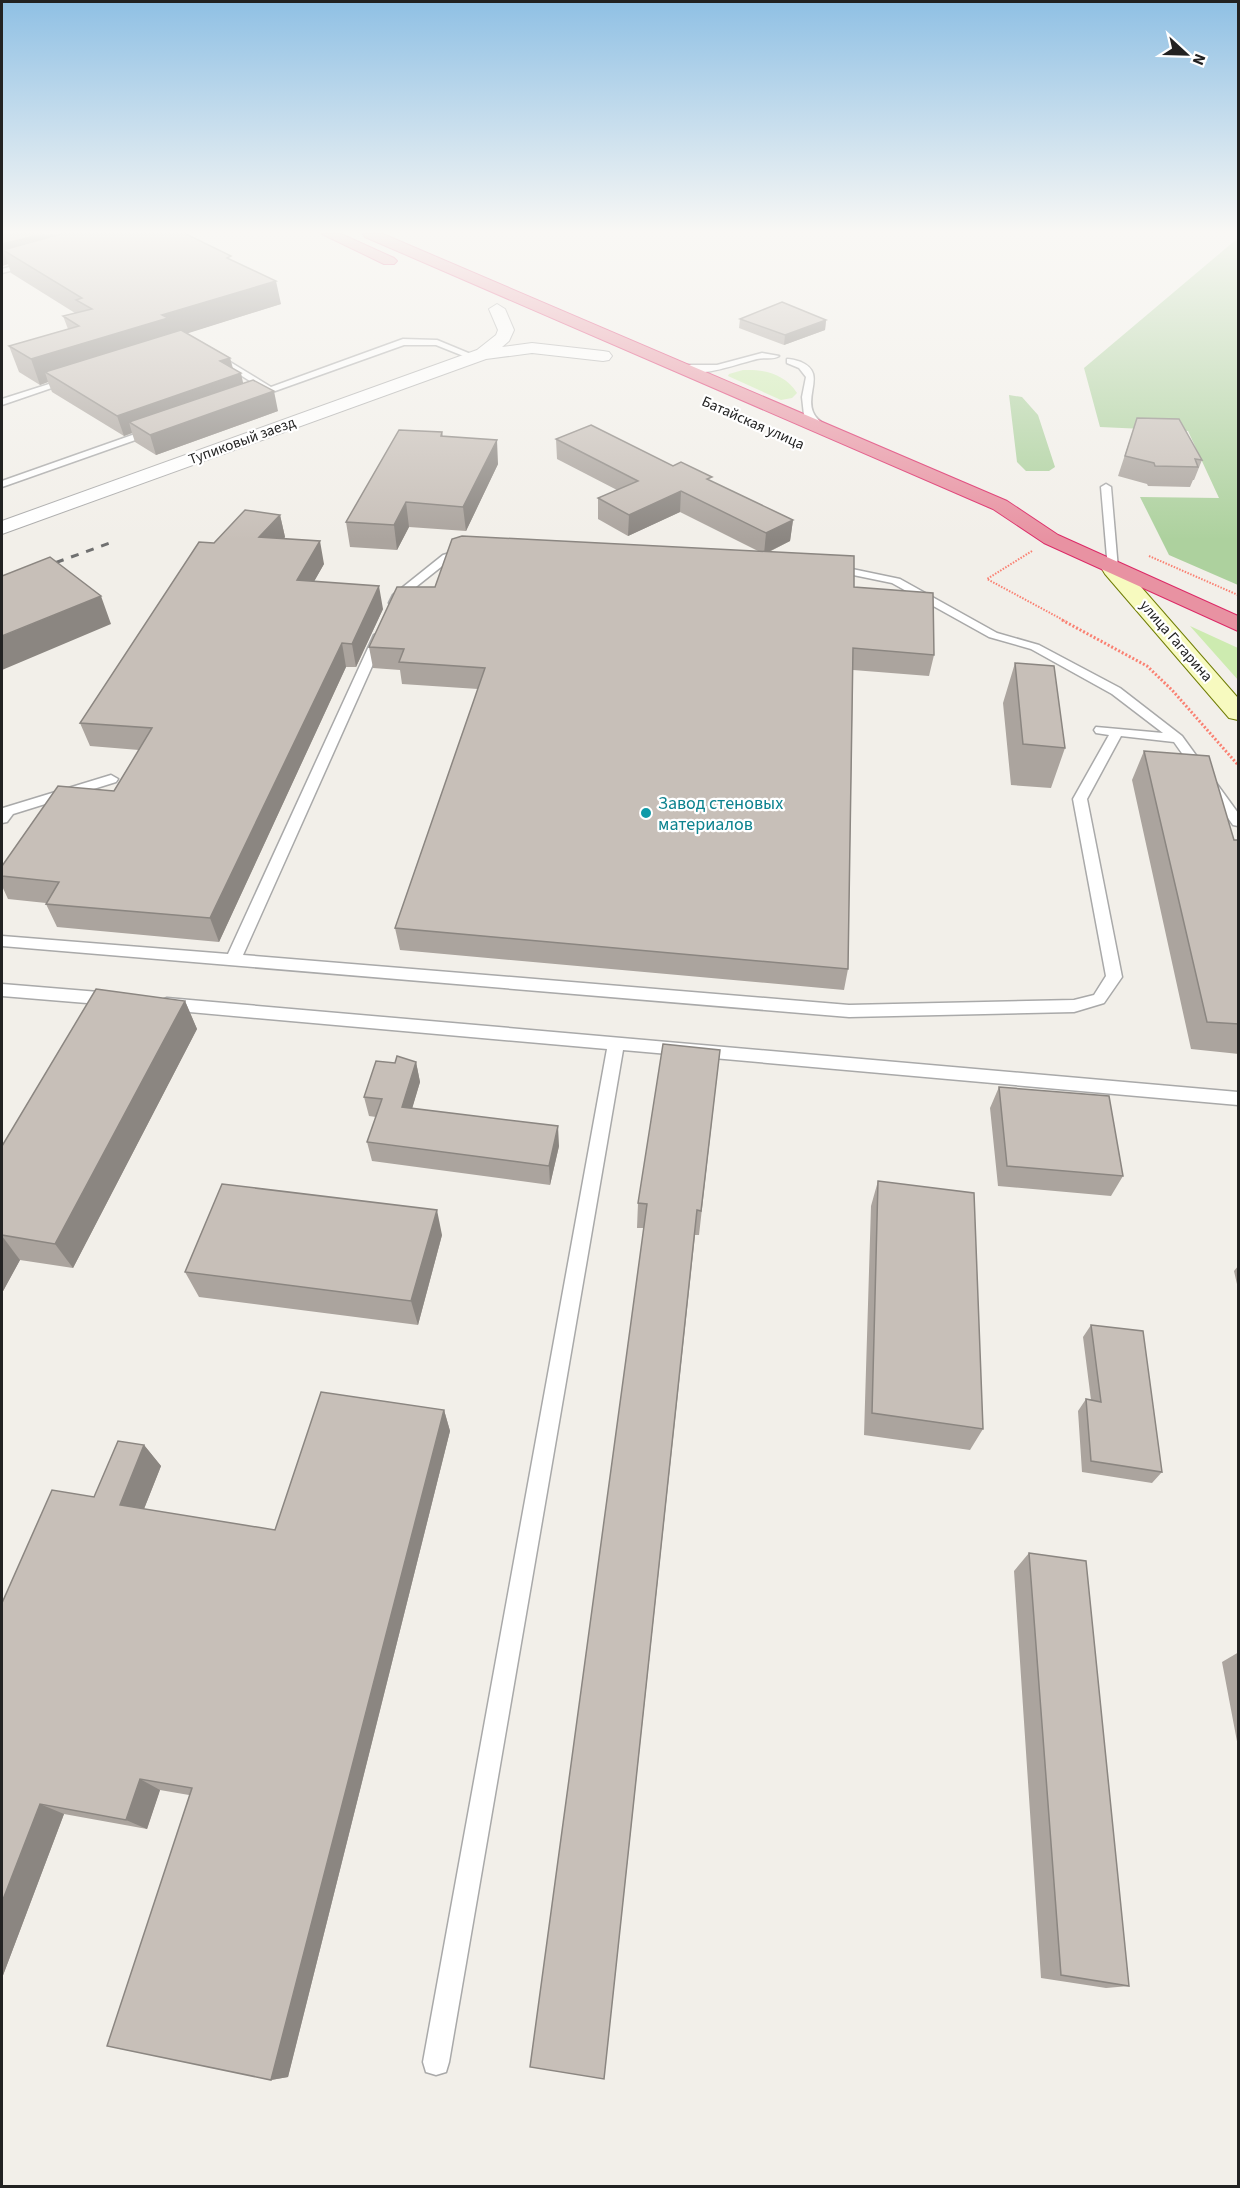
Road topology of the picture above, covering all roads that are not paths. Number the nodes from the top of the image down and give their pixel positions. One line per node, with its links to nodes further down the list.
1 (503, 336): 5 (street)
2 (559, 336): 6 (highway)
3 (605, 336): 10 (highway, Батайская улица)
4 (201, 349): 12 (lane)
5 (479, 355): 6 (street); 12 (lane); 22 (street, Тупиковый заезд)
6 (603, 356): 9 (highway)
7 (775, 356): 10 (lane)
8 (790, 361): 16 (lane)
9 (624, 366)
10 (679, 368): 16 (highway, Батайская улица)
11 (80, 378): 13 (lane)
12 (270, 390): 14 (lane)
13 (2, 402)
14 (236, 402)
15 (170, 425): 18 (lane)
16 (833, 435): 23 (highway, Батайская улица)
17 (2, 469): 18 (lane)
18 (15, 479): 19 (lane)
19 (2, 484)
20 (1106, 487): 26 (lane)
21 (998, 525): 23 (highway, Батайская улица)
22 (2, 528)
23 (1051, 539): 26 (highway, Батайская улица)
24 (478, 548): 36 (lane)
25 (822, 567): 31 (lane)
26 (1113, 569): 27 (highway, Батайская улица); 28 (main road, улица Гагарина)
27 (1239, 624)
28 (1239, 713)
29 (1100, 730): 30 (lane)
30 (1116, 733): 31 (lane); 36 (lane)
31 (1178, 739): 34 (lane)
32 (111, 780): 33 (lane)
33 (2, 819)
34 (1239, 822)
35 (2, 941): 36 (lane)
36 (233, 960)
37 (2, 990): 38 (lane)
38 (131, 1001)
39 (155, 1003): 40 (lane)
40 (616, 1043): 41 (lane); 42 (lane)
41 (1239, 1098)
42 (436, 2062)

